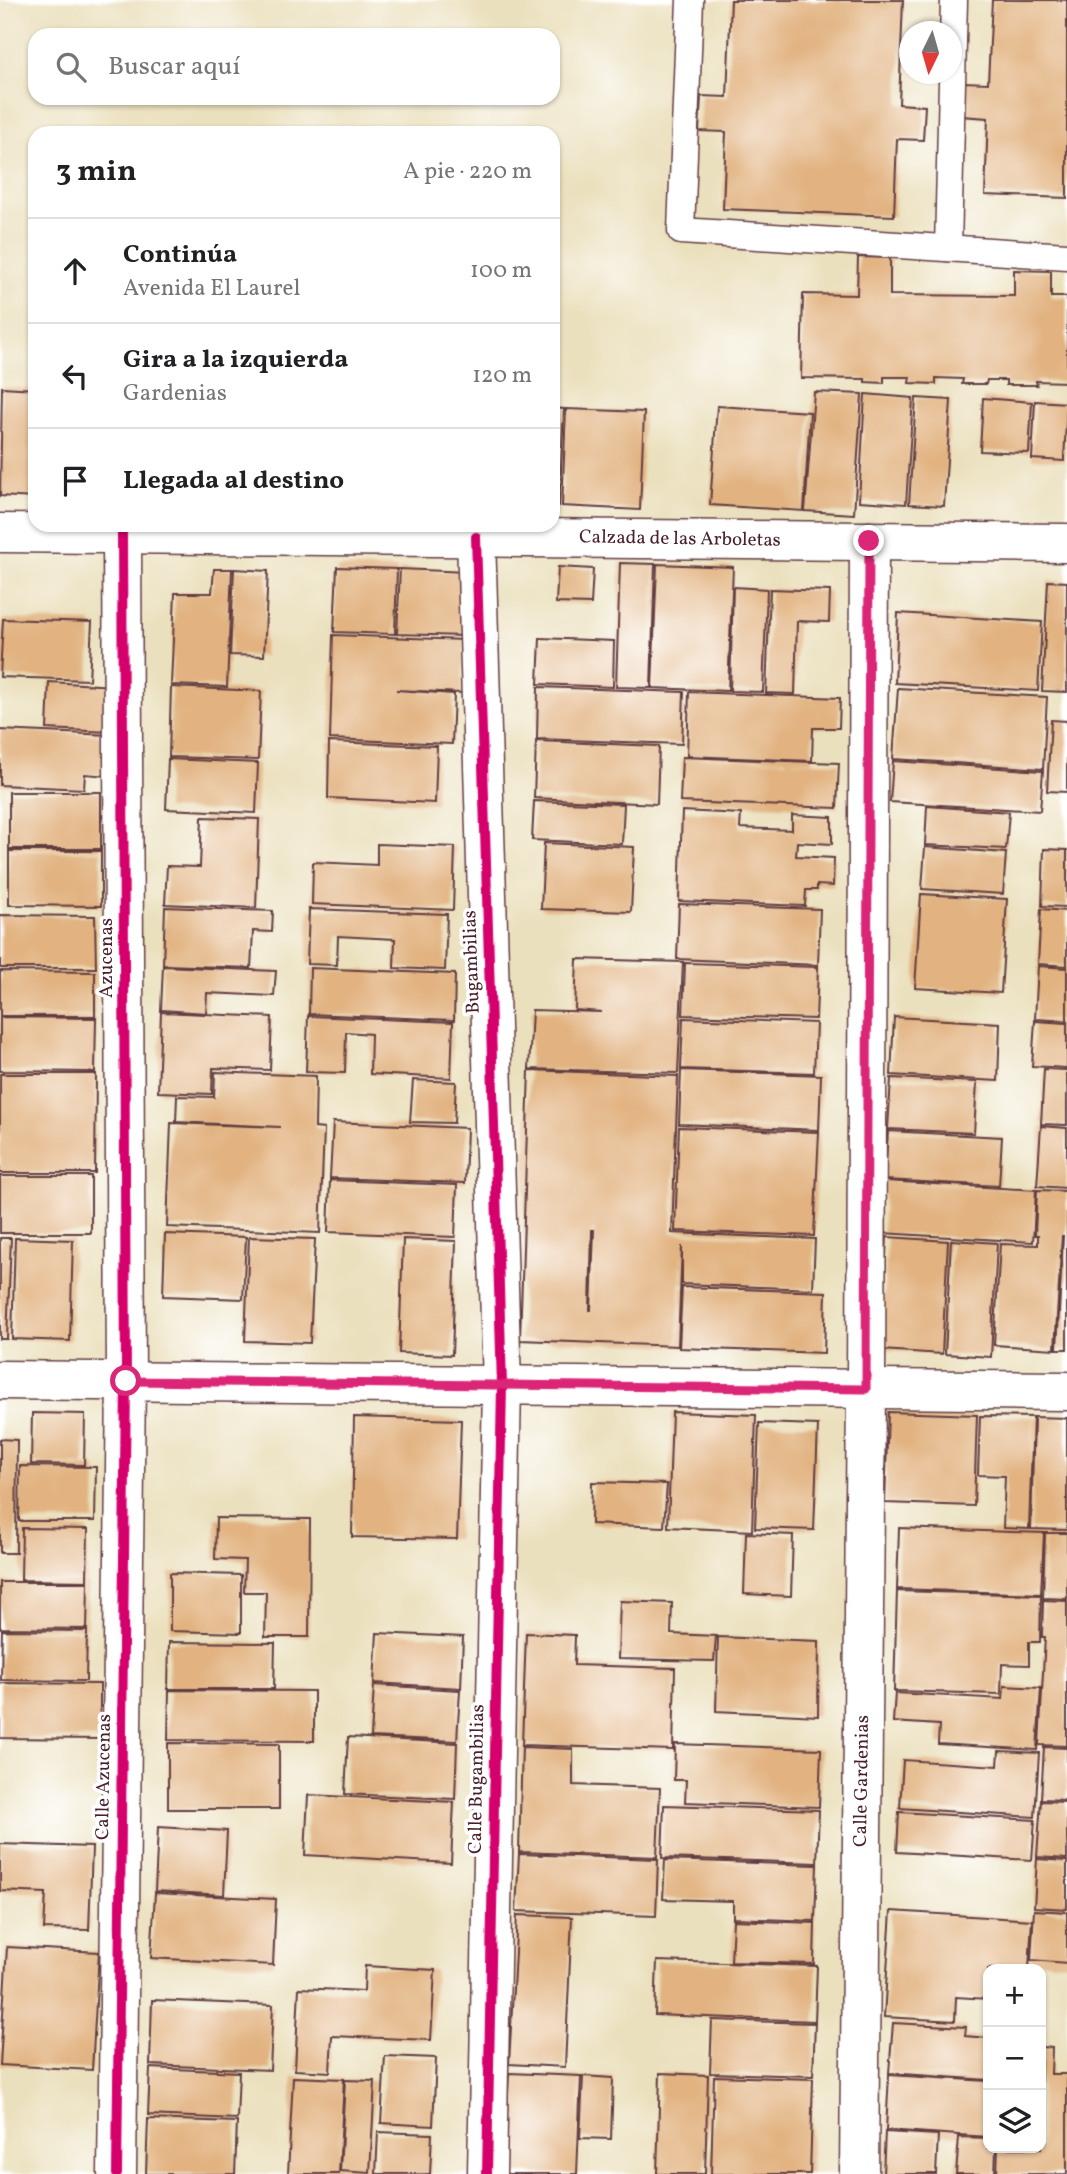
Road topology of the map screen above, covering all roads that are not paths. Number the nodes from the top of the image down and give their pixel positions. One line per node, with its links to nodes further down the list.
1 (690, 0): 3 (lane)
2 (954, 0): 3 (lane)
3 (948, 248): 4 (lane)
4 (1067, 256)
5 (0, 533): 6 (street, Calzada de las Arboletas)
6 (122, 534): 7 (street, Calzada de las Arboletas); 11 (street, Azucenas)
7 (476, 537): 8 (street, Calzada de las Arboletas); 12 (street, Bugambilias)
8 (869, 541): 9 (street, Calzada de las Arboletas); 13 (street, Calle Gardenias)
9 (1067, 543)
10 (0, 1380): 11 (street)
11 (126, 1381): 12 (street); 15 (street, Calle Azucenas)
12 (502, 1385): 13 (street); 16 (street, Calle Bugambilias)
13 (866, 1389): 14 (street); 17 (street, Calle Gardenias)
14 (1067, 1391)
15 (117, 2174)
16 (487, 2174)
17 (859, 2174)

